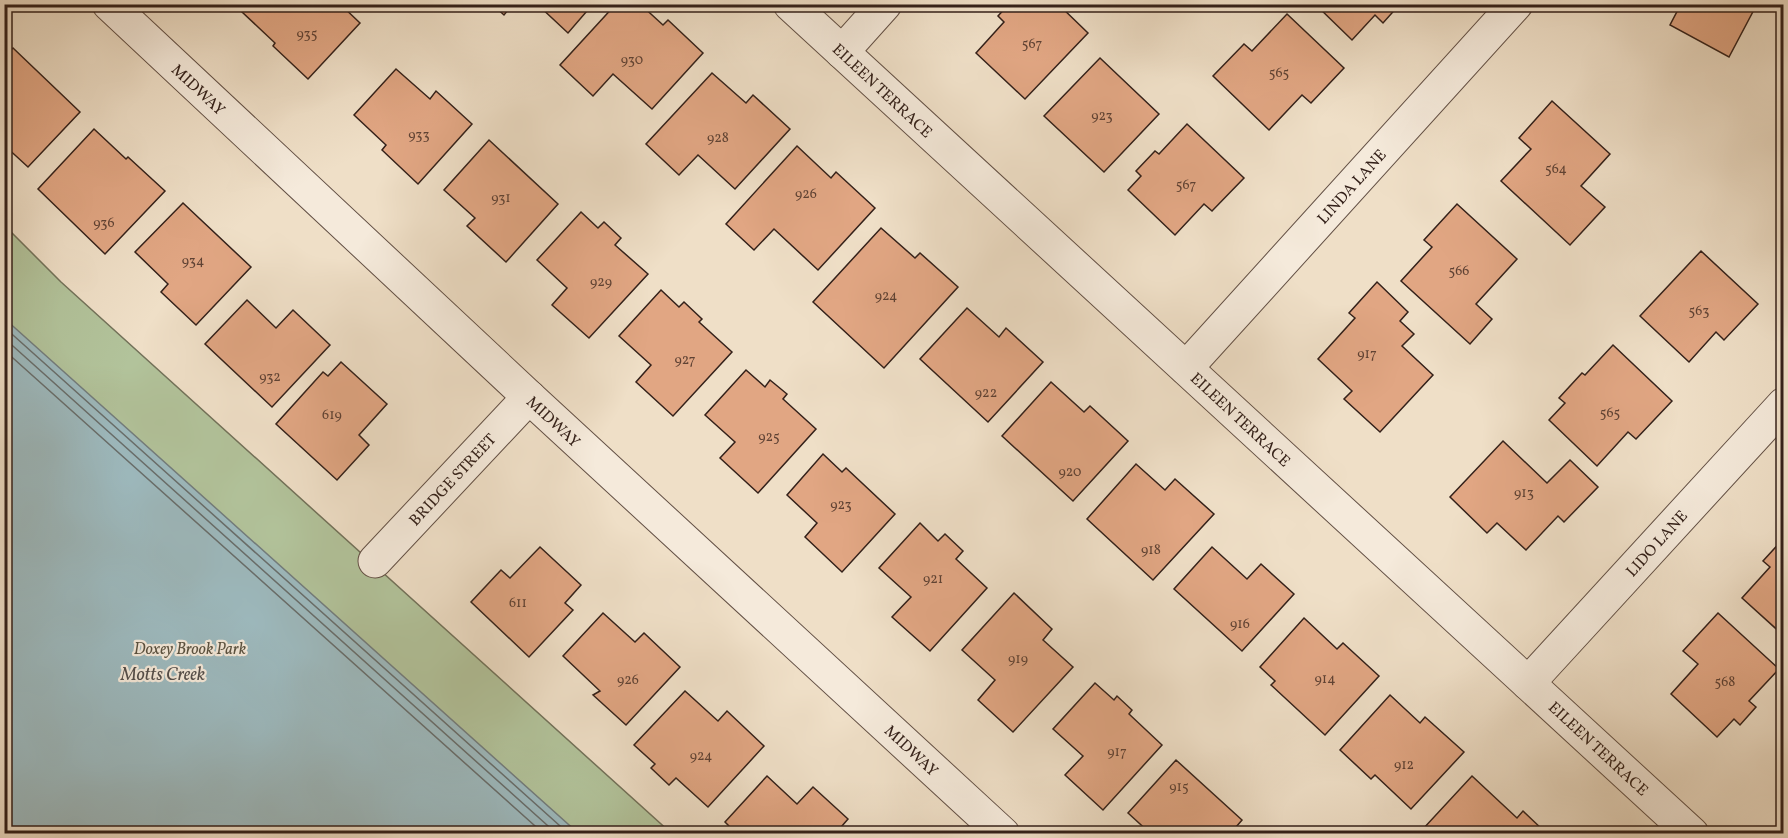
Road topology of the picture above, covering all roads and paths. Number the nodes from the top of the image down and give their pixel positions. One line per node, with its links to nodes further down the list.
1 (109, 4): 7 (street, MIDWAY)
2 (790, 4): 5 (street, EILEEN TERRACE)
3 (885, 4): 5 (street)
4 (1516, 4): 6 (street, LINDA LANE)
5 (842, 52): 6 (street, EILEEN TERRACE)
6 (1186, 368): 10 (street, EILEEN TERRACE)
7 (529, 397): 9 (street, BRIDGE STREET); 11 (street, MIDWAY)
8 (1784, 404): 10 (street, LIDO LANE)
9 (375, 561)
10 (1528, 682): 12 (street, EILEEN TERRACE)
11 (1004, 834)
12 (1692, 834)

